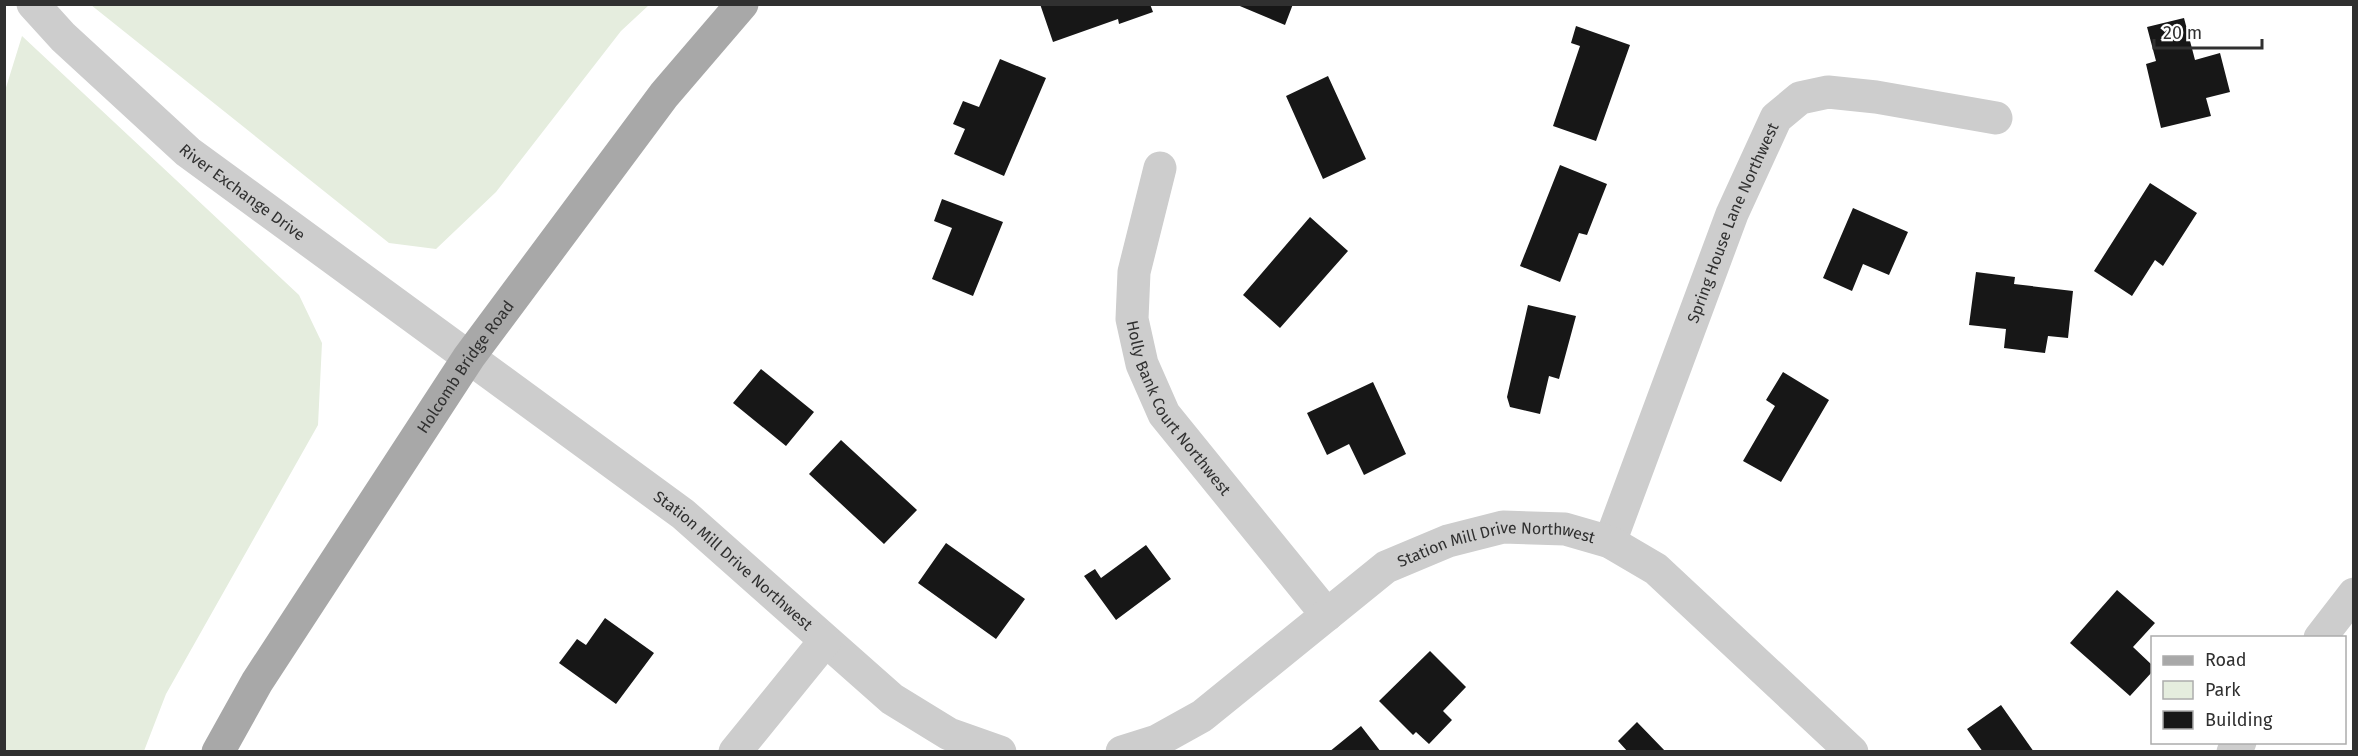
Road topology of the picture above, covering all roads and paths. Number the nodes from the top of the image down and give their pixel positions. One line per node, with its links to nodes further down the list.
1 (33, 4): 5 (street, River Exchange Drive)
2 (742, 4): 5 (main road, Holcomb Bridge Road)
3 (1996, 118): 6 (street, Spring House Lane Northwest)
4 (1160, 168): 8 (street, Holly Bank Court Northwest)
5 (469, 357): 10 (street, Station Mill Drive Northwest); 11 (main road, Holcomb Bridge Road)
6 (1610, 542): 8 (street, Station Mill Drive Northwest); 15 (street, Station Mill Drive Northwest)
7 (2354, 594): 9 (street)
8 (1327, 615): 14 (street, Station Mill Drive Northwest)
9 (2322, 636)
10 (825, 641): 12 (street); 13 (street, Station Mill Drive Northwest)
11 (218, 752)
12 (735, 752)
13 (1000, 752)
14 (1122, 752)
15 (1852, 752)

